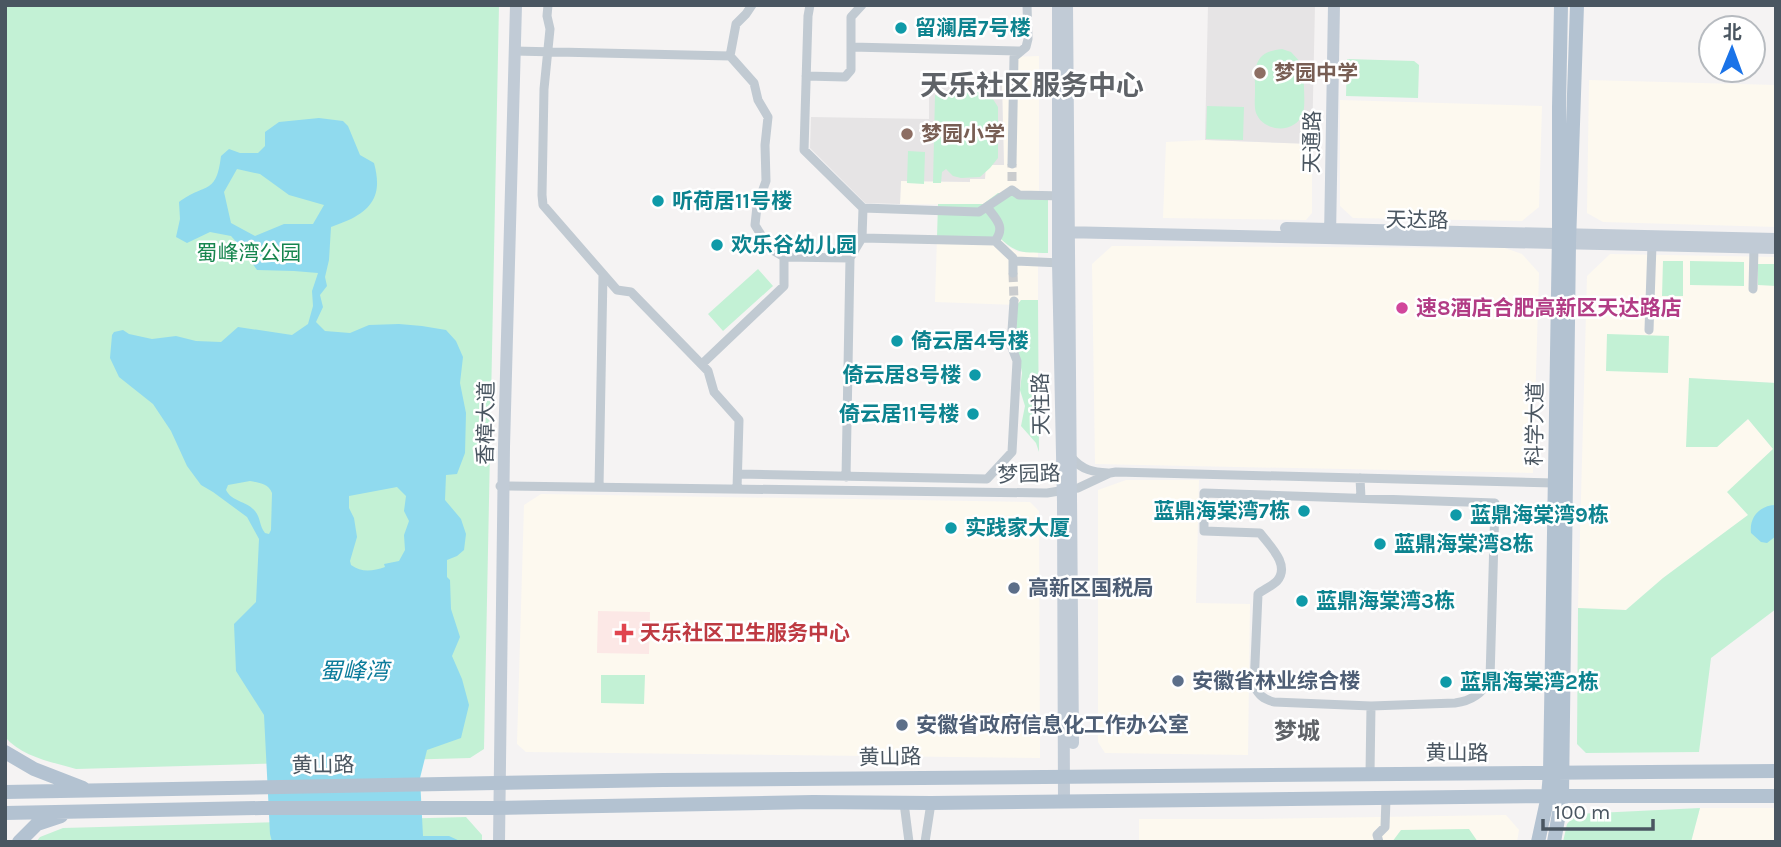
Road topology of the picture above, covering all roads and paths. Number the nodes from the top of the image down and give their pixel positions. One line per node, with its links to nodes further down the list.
1 (509, 5): 49 (street, 香樟大道)
2 (516, 5): 15 (street, 香樟大道)
3 (548, 5): 17 (street)
4 (752, 5): 18 (street)
5 (810, 5): 19 (street)
6 (862, 5): 14 (street)
7 (1027, 5): 16 (street)
8 (1058, 5): 21 (street, 天柱路)
9 (1067, 5): 21 (street, 天柱路)
10 (1326, 5): 25 (street, 天通路)
11 (1334, 5): 25 (street, 天通路)
12 (1561, 5): 27 (main road, 科学大道)
13 (1577, 5): 27 (main road, 科学大道)
14 (851, 47): 16 (street); 19 (street)
15 (514, 51): 17 (street); 49 (street, 香樟大道)
16 (1021, 51): 20 (street)
17 (548, 52): 18 (street); 38 (street)
18 (730, 56): 33 (street)
19 (806, 76): 23 (street)
20 (1012, 164)
21 (1063, 196): 22 (street); 24 (street, 天柱路)
22 (987, 207): 23 (street); 29 (street)
23 (863, 208): 26 (street)
24 (1064, 228): 25 (street, 天达路); 36 (street, 天柱路)
25 (1325, 233): 27 (street, 天达路)
26 (862, 238): 29 (street); 34 (street)
27 (1564, 239): 28 (street, 天达路); 30 (street, 天达路); 48 (main road, 科学大道); 57 (main road, 科学大道)
28 (1776, 239)
29 (995, 241): 35 (street)
30 (1652, 245): 31 (street, 天达路); 41 (street)
31 (1754, 247): 32 (street, 天达路); 39 (street)
32 (1776, 248)
33 (784, 257): 34 (street); 42 (street)
34 (850, 258): 46 (street)
35 (1014, 261): 36 (street); 37 (street)
36 (1064, 263): 43 (street, 天柱路); 52 (street, 天柱路)
37 (1013, 273)
38 (603, 274): 42 (street); 50 (street)
39 (1753, 289)
40 (1014, 301): 46 (street)
41 (1649, 330)
42 (702, 364): 45 (street)
43 (1072, 458): 44 (street); 52 (street, 天柱路)
44 (1110, 473): 47 (street, 梦园路); 52 (street, 梦园路)
45 (738, 474): 46 (street); 51 (street)
46 (846, 477)
47 (1360, 478): 48 (street, 梦园路); 53 (street)
48 (1555, 483): 57 (main road, 科学大道)
49 (502, 486): 50 (street, 梦园路); 60 (street, 香樟大道)
50 (599, 488): 51 (street, 梦园路)
51 (737, 489): 52 (street, 梦园路)
52 (1068, 491): 59 (street, 天柱路)
53 (1360, 498): 54 (street); 54 (street)
54 (1371, 706): 58 (street)
55 (5, 752): 63 (main road)
56 (1776, 771): 57 (main road, 黄山路)
57 (1556, 773): 58 (main road, 黄山路); 64 (main road, 科学大道)
58 (1370, 774): 59 (main road, 黄山路)
59 (1069, 776): 60 (main road, 黄山路); 67 (street, 天柱路)
60 (497, 782): 63 (main road, 黄山路); 70 (street, 香樟大道)
61 (58, 791): 62 (main road, 黄山路); 63 (main road, 黄山路); 71 (main road)
62 (5, 792)
63 (91, 792)
64 (1555, 796): 65 (main road); 66 (main road); 80 (main road, 科学大道); 81 (main road, 科学大道)
65 (1776, 796)
66 (1386, 799): 67 (main road); 79 (street)
67 (1069, 802): 69 (main road)
68 (904, 803): 69 (main road); 70 (main road); 77 (street)
69 (931, 803): 78 (street)
70 (496, 808): 72 (main road); 75 (street, 香樟大道); 76 (street, 香樟大道)
71 (58, 812): 72 (main road); 73 (main road)
72 (76, 812): 74 (main road)
73 (5, 813)
74 (19, 842)
75 (492, 842)
76 (499, 842)
77 (909, 842)
78 (925, 842)
79 (1379, 842)
80 (1538, 842)
81 (1555, 842)

